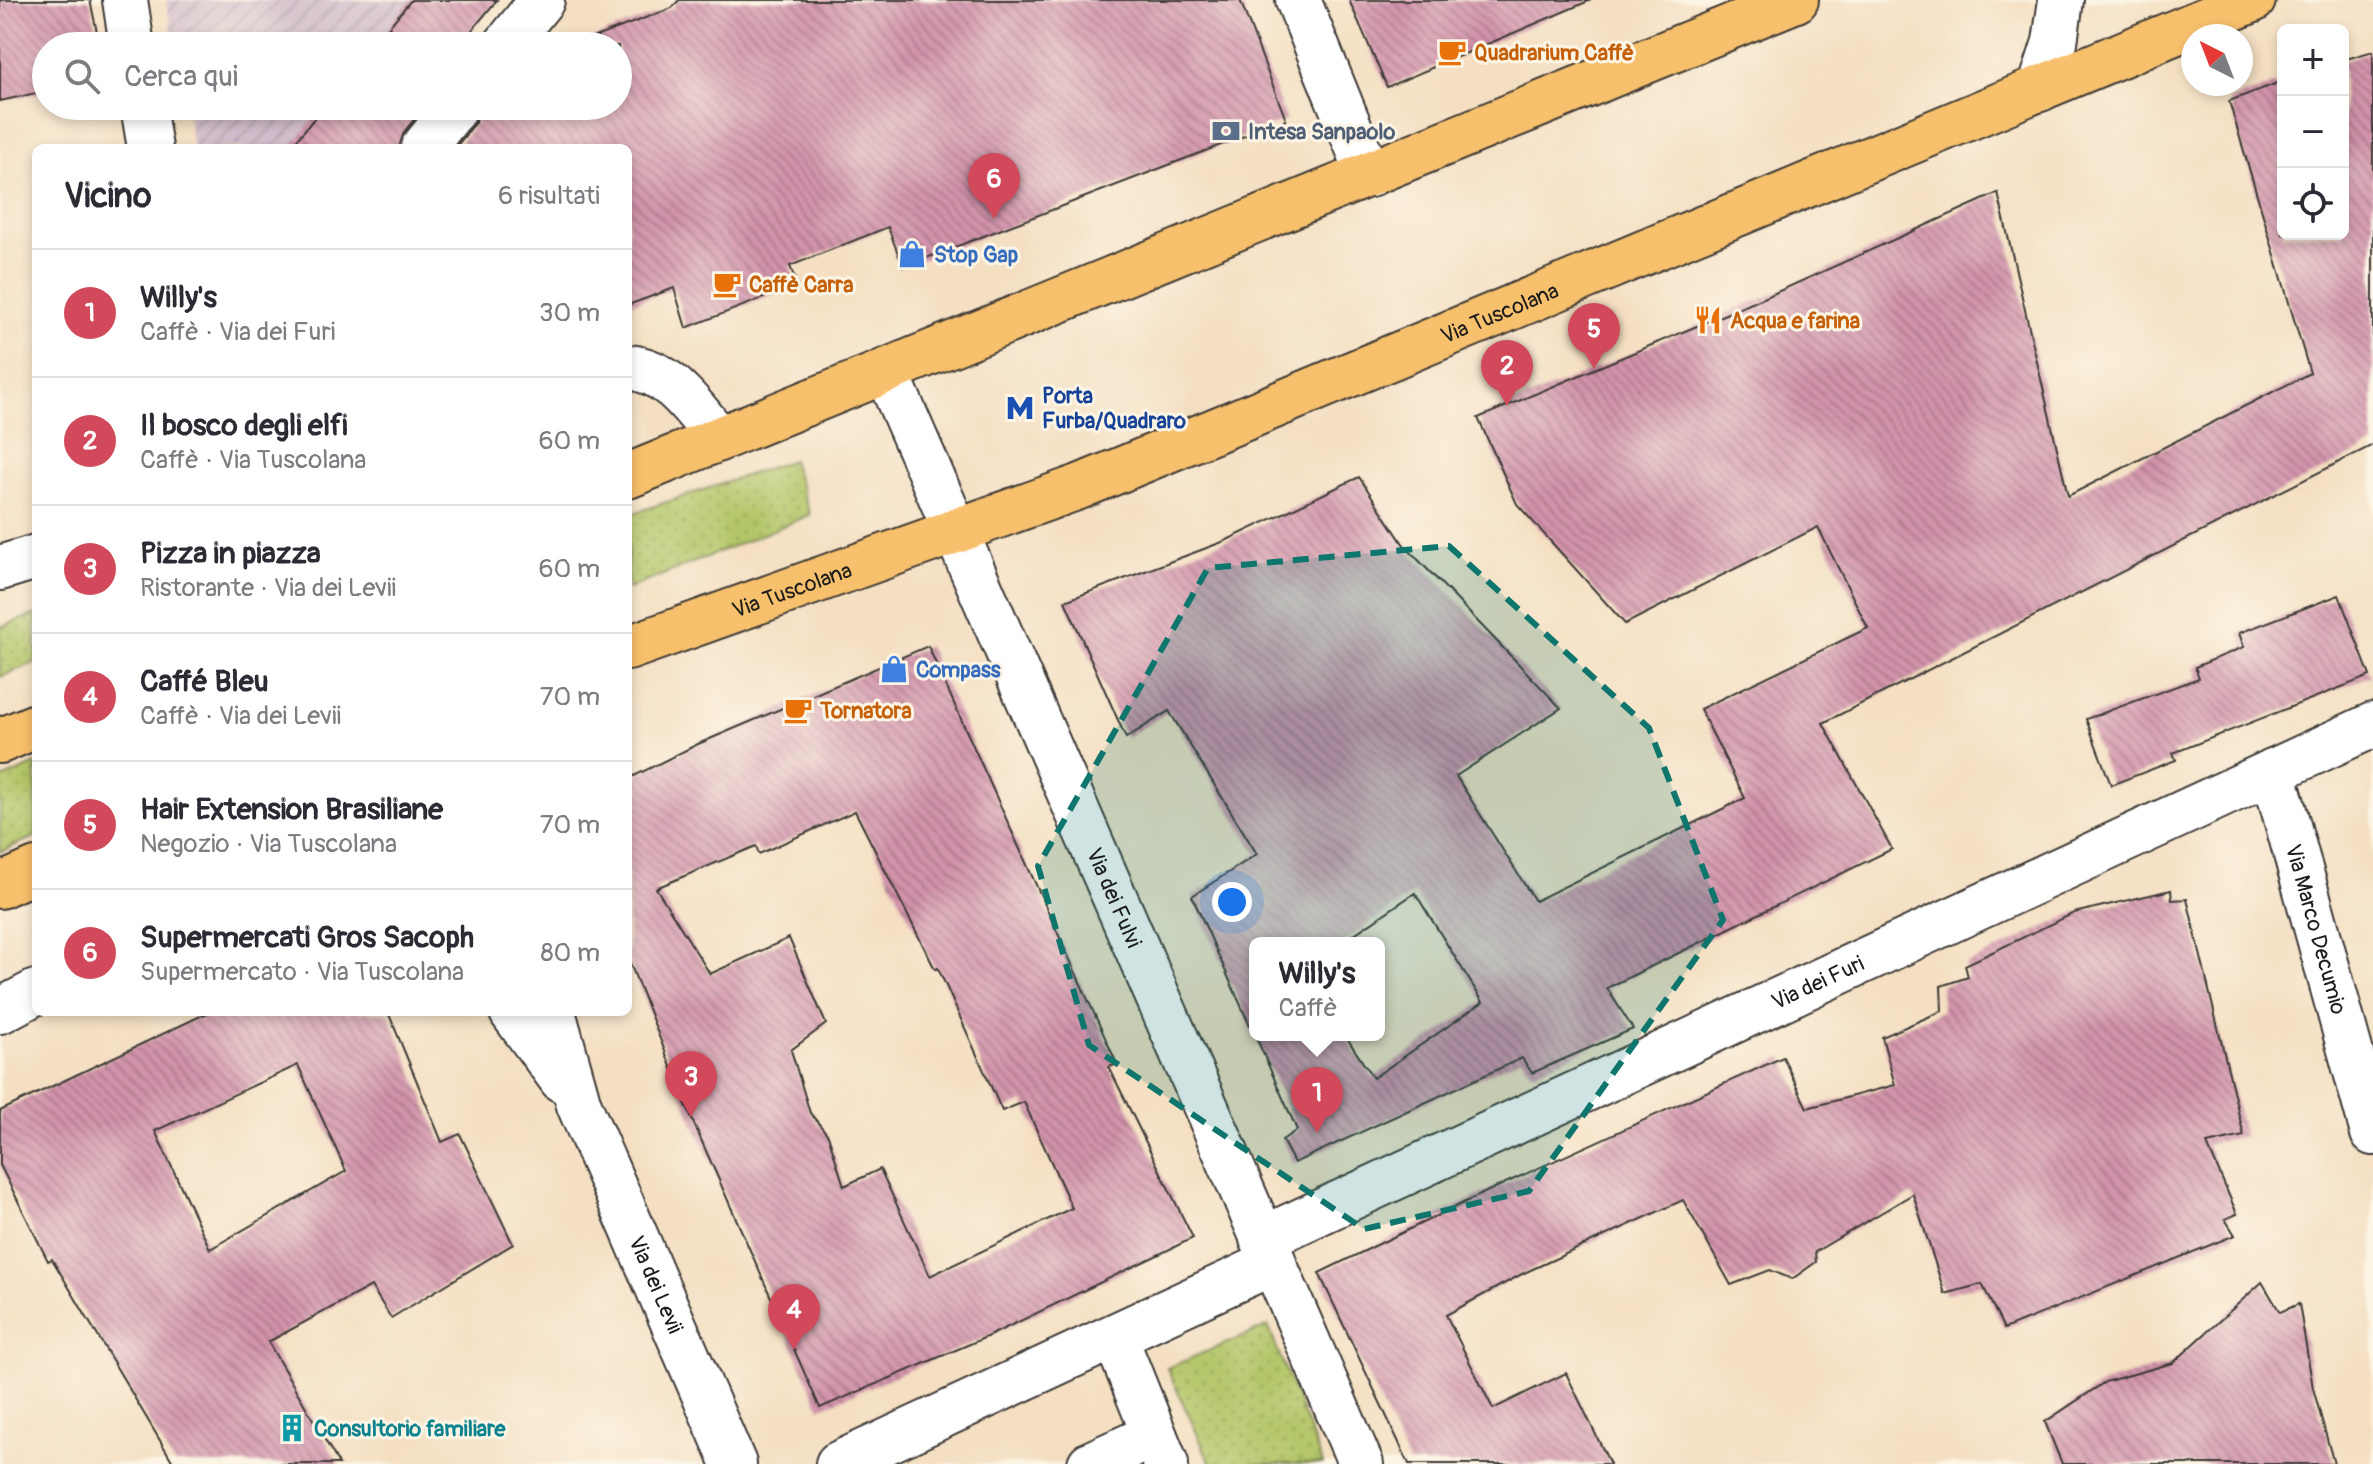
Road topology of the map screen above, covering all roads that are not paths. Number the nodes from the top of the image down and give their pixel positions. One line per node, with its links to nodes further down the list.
1 (125, 0): 7 (street)
2 (542, 0): 8 (street)
3 (1298, 0): 14 (street)
4 (1796, 0): 14 (main road)
5 (2061, 0): 9 (street)
6 (2253, 0): 9 (main road, Via Tuscolana)
7 (130, 32)
8 (516, 32)
9 (2040, 89): 19 (main road, Via Tuscolana)
10 (145, 120): 12 (street)
11 (446, 120): 13 (street)
12 (149, 144)
13 (426, 144)
14 (1369, 175): 16 (main road)
15 (632, 368): 17 (street)
16 (886, 371): 17 (main road); 19 (street)
17 (718, 438): 18 (main road)
18 (632, 474)
19 (955, 533): 22 (main road, Via Tuscolana); 35 (street, Via dei Fulvi)
20 (32, 558): 21 (street)
21 (0, 568)
22 (632, 647)
23 (2373, 725): 26 (street, Via dei Furi)
24 (32, 728): 25 (main road)
25 (0, 741)
26 (2273, 771): 34 (street, Via Marco Decumio); 35 (street, Via dei Furi)
27 (32, 872): 28 (main road)
28 (0, 886)
29 (32, 994): 30 (street)
30 (0, 1011)
31 (515, 1016): 33 (street, Via dei Levii)
32 (554, 1016): 33 (street, Via dei Levii)
33 (579, 1105): 38 (street, Via dei Levii)
34 (2370, 1115)
35 (1268, 1250): 36 (street, Via dei Furi); 41 (street, Via dei Fulvi)
36 (1115, 1337): 37 (street); 39 (street, Via dei Furi)
37 (1160, 1449): 40 (street)
38 (734, 1464)
39 (838, 1464)
40 (1090, 1464)
41 (1361, 1464)

